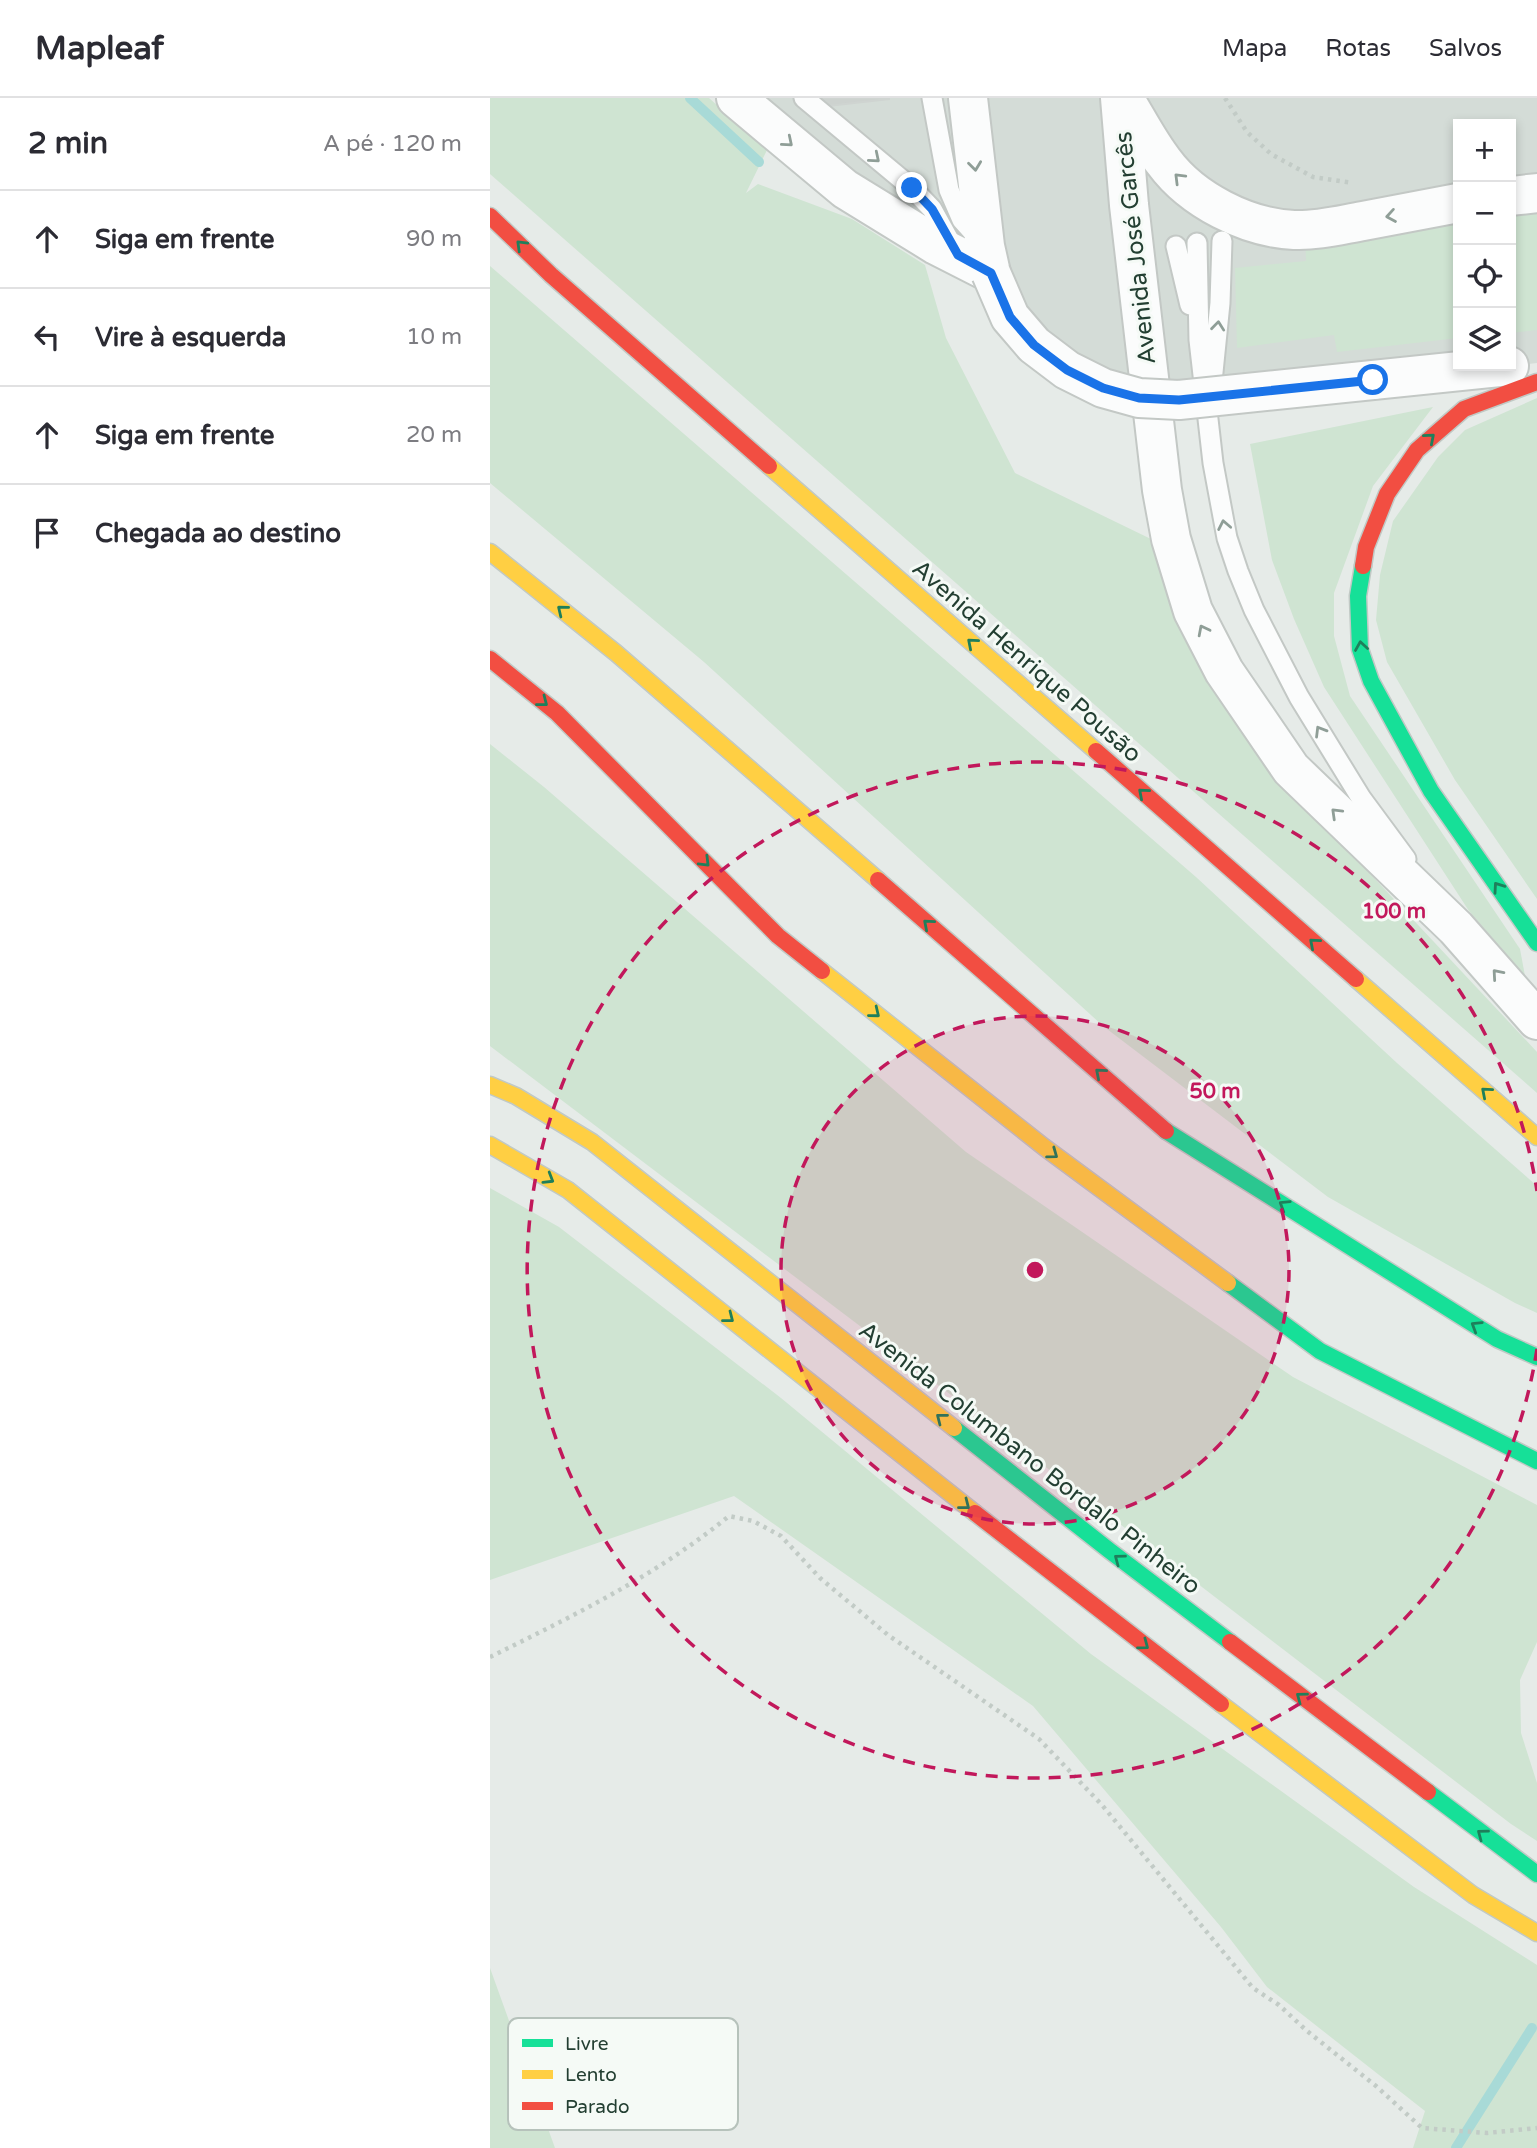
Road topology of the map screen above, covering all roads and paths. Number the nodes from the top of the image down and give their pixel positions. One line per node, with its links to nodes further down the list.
1 (736, 98): 15 (street, one-way to 15)
2 (804, 98): 15 (lane, one-way to 15)
3 (932, 98): 15 (lane)
4 (968, 98): 15 (street, one-way to 15)
5 (1122, 98): 10 (street, Avenida José Garcês, one-way to 5); 24 (street, Avenida José Garcês, one-way to 5)
6 (1225, 98): 7 (path)
7 (1364, 185)
8 (1537, 193): 9 (street)
9 (1516, 195)
10 (1453, 205)
11 (490, 216): 28 (main road, Avenida Henrique Pousão, one-way to 11)
12 (1222, 241): 21 (lane, one-way to 12)
13 (1197, 243): 16 (lane)
14 (1176, 246): 16 (lane)
15 (978, 258): 19 (street, bridge)
16 (1199, 340): 21 (lane)
17 (1537, 363): 18 (street)
18 (1516, 365)
19 (1461, 371)
20 (1537, 382): 25 (main road, one-way to 20)
21 (1208, 418): 24 (lane, one-way to 21)
22 (490, 552): 30 (main road, one-way to 22)
23 (490, 659): 31 (main road, one-way to 31)
24 (1457, 928): 26 (street, Avenida José Garcês, one-way to 24)
25 (1537, 943)
26 (1537, 1020)
27 (490, 1085): 33 (main road, Avenida Columbano Bordalo Pinheiro, one-way to 27)
28 (1537, 1137)
29 (490, 1145): 34 (main road, one-way to 34)
30 (1537, 1357)
31 (1537, 1461)
32 (490, 1657): 35 (path)
33 (1537, 1874)
34 (1537, 1933)
35 (1537, 2128)

